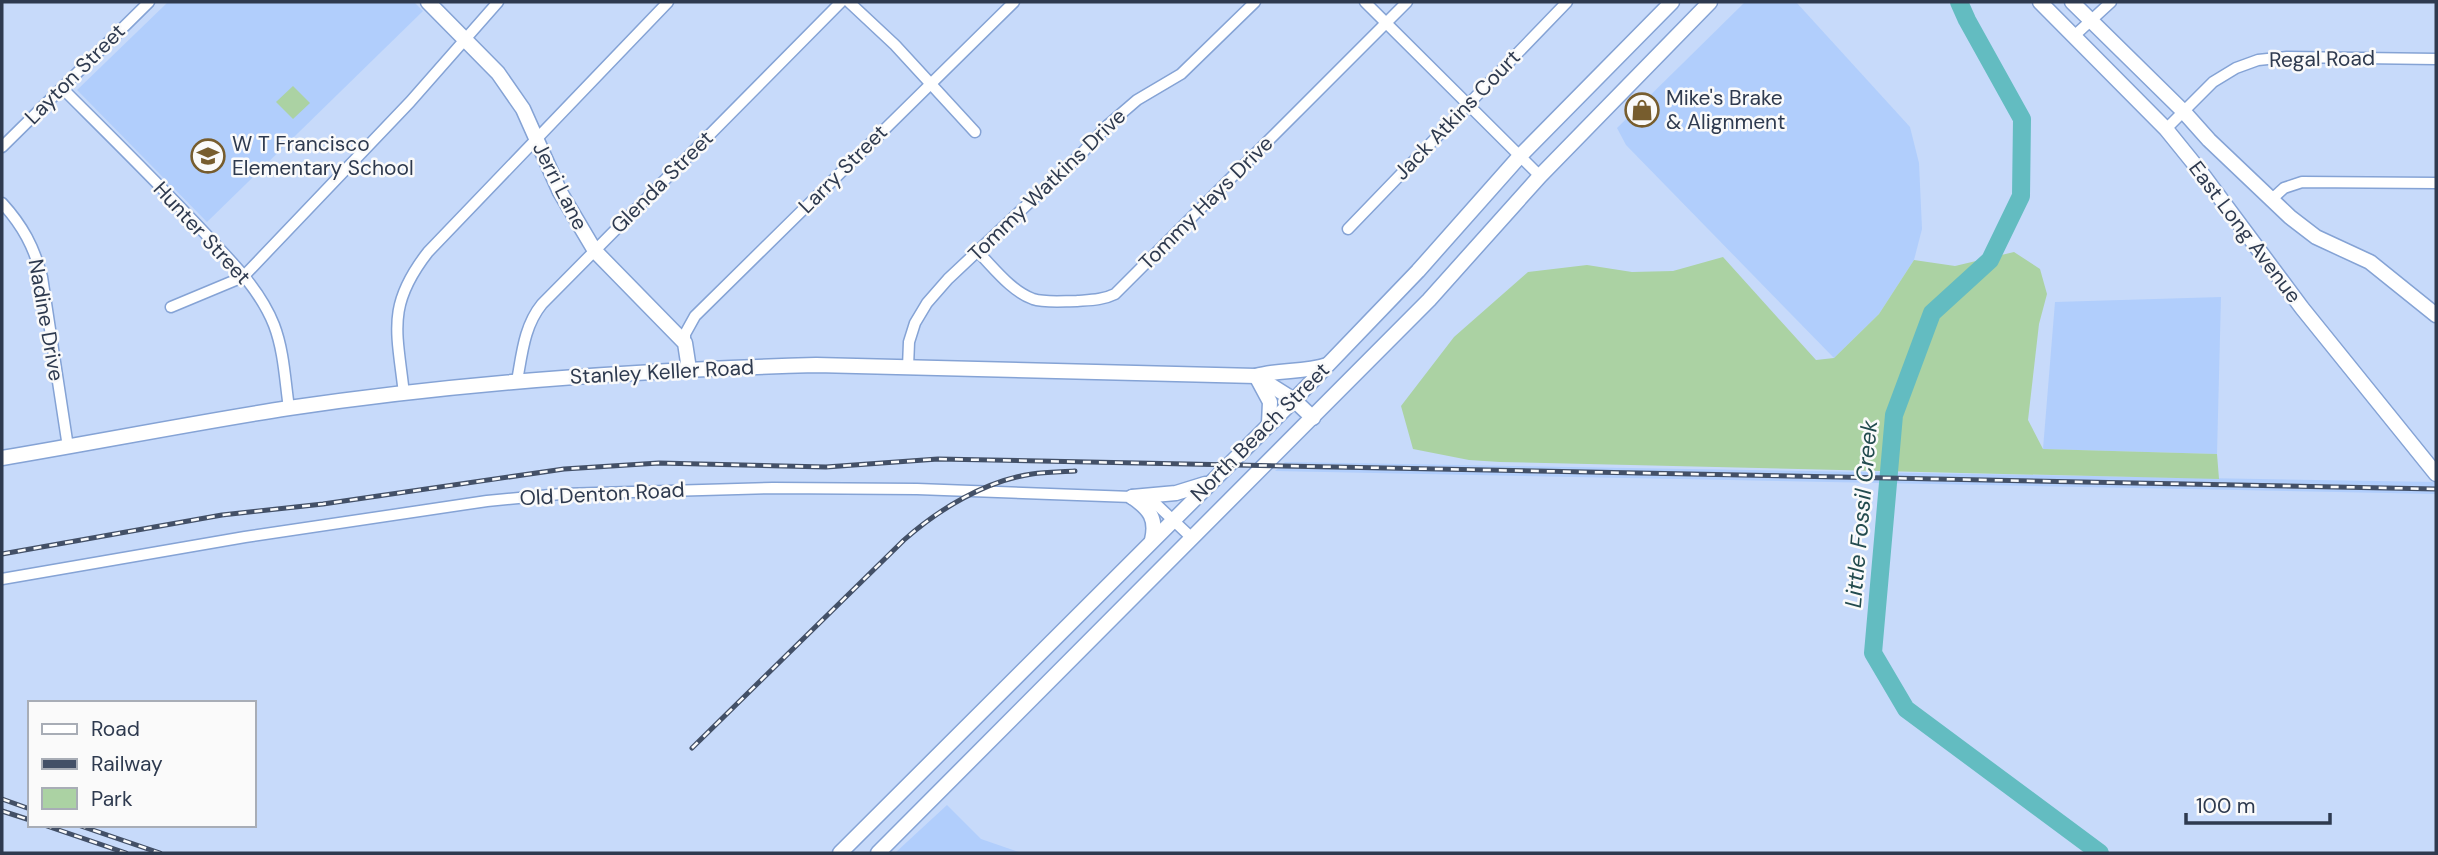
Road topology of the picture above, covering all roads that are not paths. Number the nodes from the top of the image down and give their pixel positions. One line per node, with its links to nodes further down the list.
1 (149, 2): 24 (street, Layton Street)
2 (428, 2): 21 (main road, Jerri Lane)
3 (498, 2): 21 (street)
4 (668, 2): 29 (street)
5 (841, 2): 37 (street, Glenda Street)
6 (849, 2): 23 (street)
7 (1014, 2): 23 (street, Larry Street)
8 (1255, 2): 38 (street, Tommy Watkins Drive)
9 (1365, 2): 18 (street)
10 (1407, 2): 18 (street, Tommy Hays Drive)
11 (1567, 2): 25 (street, Jack Atkins Court)
12 (1710, 2): 19 (main road, North Beach Street)
13 (2040, 2): 20 (main road, East Long Avenue)
14 (2072, 2): 17 (main road, East Long Avenue)
15 (2111, 2): 17 (street)
16 (1667, 7): 19 (main road); 31 (main road, North Beach Street)
17 (2089, 19): 20 (street); 26 (main road, East Long Avenue)
18 (1386, 22): 25 (street); 38 (street, Tommy Hays Drive)
19 (1681, 31): 32 (main road, North Beach Street)
20 (2074, 36): 27 (main road, East Long Avenue)
21 (466, 40): 29 (main road, Jerri Lane); 39 (street)
22 (2436, 59): 26 (street, Regal Road)
23 (930, 83): 28 (street); 42 (street, Larry Street)
24 (62, 88): 30 (street, Layton Street); 39 (street, Hunter Street)
25 (1468, 103): 31 (street); 36 (street, Jack Atkins Court)
26 (2184, 111): 27 (street, Regal Road); 34 (main road, East Long Avenue)
27 (2166, 129): 55 (main road, East Long Avenue)
28 (975, 132)
29 (536, 140): 37 (main road, Jerri Lane); 48 (street)
30 (2, 147)
31 (1520, 156): 32 (street); 43 (main road, North Beach Street)
32 (1540, 176): 51 (main road, North Beach Street)
33 (2436, 183): 34 (street)
34 (2272, 199): 41 (main road, East Long Avenue)
35 (2, 203): 53 (street, Nadine Drive)
36 (1348, 229)
37 (595, 251): 42 (main road, Jerri Lane); 47 (street, Glenda Street)
38 (978, 252): 44 (street, Tommy Watkins Drive)
39 (243, 277): 40 (street); 50 (street, Hunter Street)
40 (171, 307)
41 (2436, 315)
42 (685, 343): 45 (main road)
43 (1328, 364): 46 (main road, Stanley Keller Road); 49 (main road, North Beach Street)
44 (908, 367): 45 (main road, Stanley Keller Road); 46 (main road, Stanley Keller Road)
45 (689, 369): 47 (main road, Stanley Keller Road)
46 (1256, 376): 49 (main road); 52 (main road)
47 (517, 381): 48 (main road, Stanley Keller Road)
48 (404, 394): 50 (main road, Stanley Keller Road)
49 (1294, 400): 51 (main road); 52 (main road, North Beach Street)
50 (289, 408): 53 (main road, Stanley Keller Road)
51 (1313, 418): 60 (main road, North Beach Street)
52 (1269, 424): 57 (main road, North Beach Street)
53 (68, 447): 54 (main road, Stanley Keller Road)
54 (2, 458)
55 (2432, 461): 56 (main road, East Long Avenue)
56 (2436, 474)
57 (1209, 482): 58 (main road); 59 (main road, North Beach Street)
58 (1132, 497): 59 (street, Old Denton Road); 61 (main road); 62 (street, Old Denton Road)
59 (1173, 519): 60 (street, Old Denton Road); 61 (main road, North Beach Street)
60 (1193, 539): 64 (main road, North Beach Street)
61 (1152, 540): 63 (main road, North Beach Street)
62 (2, 579)
63 (986, 708): 64 (main road); 65 (main road, North Beach Street)
64 (1005, 727): 66 (main road, North Beach Street)
65 (847, 851)
66 (878, 853)

